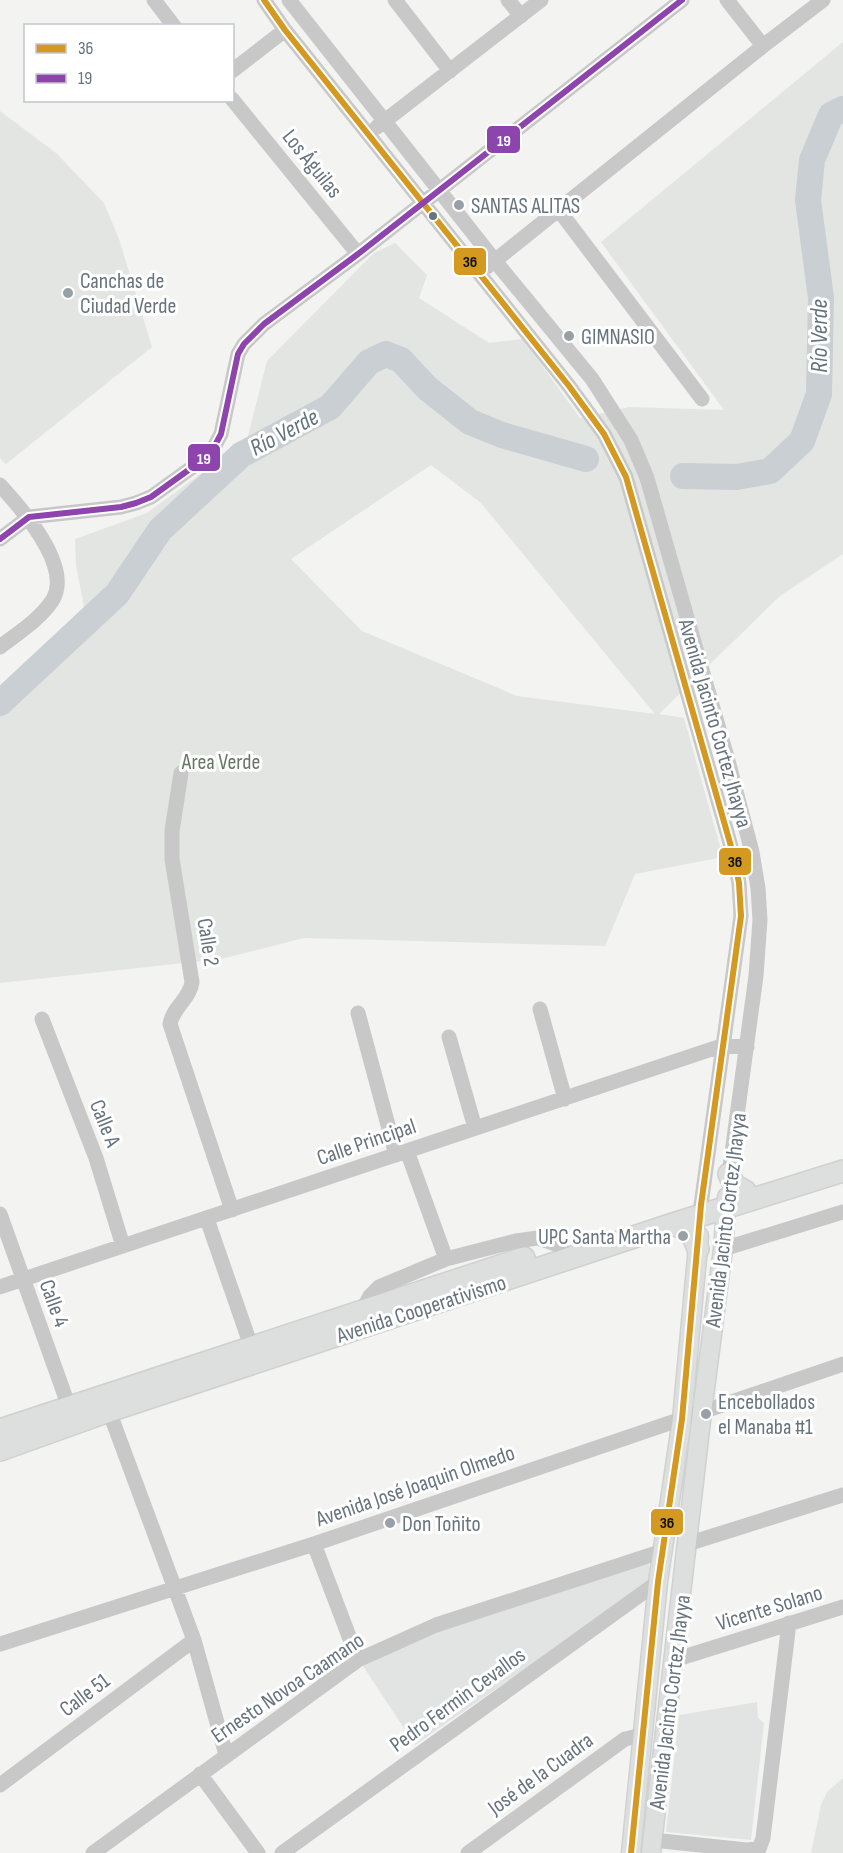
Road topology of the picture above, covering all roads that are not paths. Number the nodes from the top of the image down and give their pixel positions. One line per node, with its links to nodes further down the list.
1 (154, 0): 11 (street)
2 (264, 0): 12 (street, Avenida Jacinto Cortez Jhayya)
3 (289, 0): 17 (street, Avenida Jacinto Cortez Jhayya)
4 (395, 0): 15 (street)
5 (508, 0): 10 (street)
6 (541, 0): 10 (street)
7 (682, 0): 19 (street)
8 (727, 0): 13 (street)
9 (823, 0): 13 (street)
10 (521, 16): 15 (street)
11 (172, 24)
12 (285, 30): 14 (street); 18 (street, Avenida Jacinto Cortez Jhayya)
13 (763, 45): 21 (street)
14 (234, 69)
15 (450, 71): 17 (street)
16 (234, 101): 22 (street, Los Águilas)
17 (384, 122): 18 (street); 19 (street, Avenida Jacinto Cortez Jhayya)
18 (368, 134): 20 (street, Avenida Jacinto Cortez Jhayya)
19 (439, 190): 20 (street); 23 (street, Avenida Jacinto Cortez Jhayya)
20 (423, 203): 22 (street); 24 (street, Avenida Jacinto Cortez Jhayya)
21 (558, 208): 23 (street); 25 (street)
22 (358, 254): 27 (street)
23 (495, 261): 24 (street); 36 (street, Avenida Jacinto Cortez Jhayya)
24 (480, 272): 35 (street, Avenida Jacinto Cortez Jhayya)
25 (702, 399)
26 (0, 485): 27 (street)
27 (29, 517): 28 (street); 29 (street)
28 (0, 539)
29 (0, 647)
30 (181, 773): 44 (street, Calle 2)
31 (540, 1009): 37 (street)
32 (358, 1013): 39 (street)
33 (42, 1019): 50 (street, Calle A)
34 (449, 1037): 38 (street)
35 (724, 1045): 36 (street, Calle Principal); 37 (street, Calle Principal); 45 (street, Avenida Jacinto Cortez Jhayya)
36 (747, 1047): 42 (street, Avenida Jacinto Cortez Jhayya)
37 (565, 1098): 38 (street, Calle Principal)
38 (475, 1128): 39 (street, Calle Principal)
39 (402, 1153): 44 (street, Calle Principal); 54 (street)
40 (843, 1156): 43 (highway, Avenida Cooperativismo)
41 (843, 1171): 43 (highway, Avenida Cooperativismo)
42 (729, 1174): 43 (highway)
43 (732, 1199): 45 (highway, Avenida Cooperativismo); 53 (main road, Avenida Jacinto Cortez Jhayya)
44 (232, 1210): 48 (street, Calle Principal)
45 (701, 1211): 49 (highway, Avenida Cooperativismo); 51 (highway, Avenida Cooperativismo); 52 (main road, Avenida Jacinto Cortez Jhayya)
46 (843, 1212): 53 (street)
47 (0, 1214): 55 (street, Calle 4)
48 (207, 1219): 50 (street, Calle Principal); 58 (street)
49 (673, 1224): 52 (highway); 61 (highway, Avenida Cooperativismo)
50 (123, 1246): 55 (street, Calle Principal)
51 (561, 1246): 54 (street); 57 (highway, Avenida Cooperativismo)
52 (698, 1249): 63 (main road, Avenida Jacinto Cortez Jhayya)
53 (723, 1249): 62 (main road, Avenida Jacinto Cortez Jhayya)
54 (446, 1259): 57 (street)
55 (23, 1280): 56 (street, Calle Principal); 60 (street, Calle 4)
56 (0, 1287)
57 (362, 1311): 58 (highway, Avenida Cooperativismo)
58 (251, 1346): 60 (highway, Avenida Cooperativismo)
59 (843, 1364): 62 (street, Avenida José Joaquin Olmedo)
60 (69, 1407): 64 (highway, Avenida Cooperativismo)
61 (109, 1411): 65 (highway, Avenida Cooperativismo); 71 (street)
62 (702, 1412): 63 (street, Avenida José Joaquin Olmedo); 68 (main road, Avenida Jacinto Cortez Jhayya)
63 (682, 1419): 67 (street, Avenida José Joaquin Olmedo); 69 (main road, Avenida Jacinto Cortez Jhayya)
64 (0, 1430)
65 (0, 1450)
66 (843, 1495): 68 (street)
67 (314, 1544): 71 (street, Avenida José Joaquin Olmedo); 76 (street)
68 (687, 1544): 77 (main road, Avenida Jacinto Cortez Jhayya)
69 (663, 1551): 70 (main road, Avenida Jacinto Cortez Jhayya); 76 (street, Ernesto Novoa Caamano)
70 (658, 1582): 78 (main road, Avenida Jacinto Cortez Jhayya); 85 (street, Pedro Fermin Cevallos)
71 (174, 1587): 74 (street); 75 (street, Avenida José Joaquin Olmedo)
72 (843, 1607): 73 (street, Vicente Solano)
73 (789, 1623): 77 (street, Vicente Solano); 82 (street)
74 (194, 1640): 79 (street); 81 (street, Calle 51)
75 (0, 1644)
76 (358, 1660): 79 (street, Ernesto Novoa Caamano)
77 (674, 1660): 82 (main road, Avenida Jacinto Cortez Jhayya)
78 (642, 1735): 86 (street, José de la Cuadra); 87 (main road, Avenida Jacinto Cortez Jhayya)
79 (226, 1755): 80 (street, Ernesto Novoa Caamano)
80 (200, 1774): 83 (street, Ernesto Novoa Caamano); 84 (street)
81 (0, 1785)
82 (652, 1847)
83 (93, 1853)
84 (258, 1853)
85 (282, 1853)
86 (468, 1853)
87 (631, 1853)

